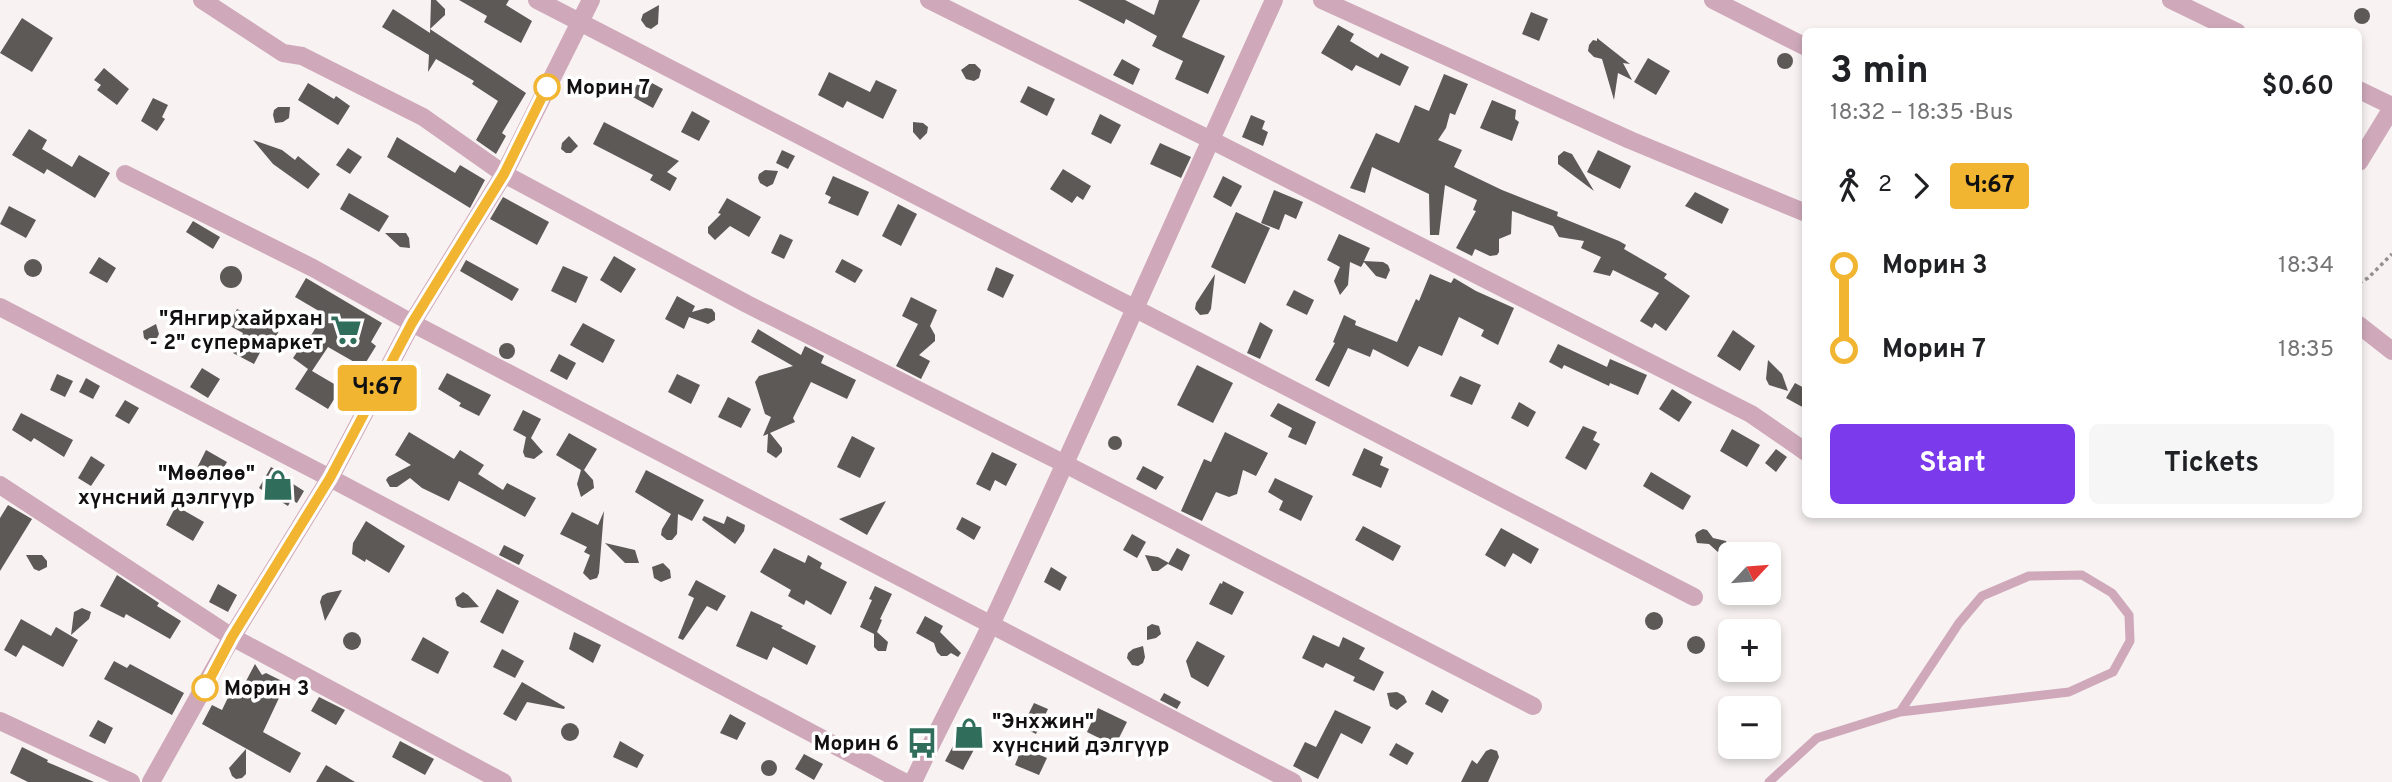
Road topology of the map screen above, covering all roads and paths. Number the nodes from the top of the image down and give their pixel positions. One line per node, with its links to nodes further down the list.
1 (202, 0): 17 (street)
2 (537, 0): 9 (street)
3 (592, 0): 9 (street)
4 (929, 0): 14 (street)
5 (1275, 0): 14 (street)
6 (1322, 0): 18 (street)
7 (1713, 0): 11 (street)
8 (2171, 0): 10 (street)
9 (579, 22): 17 (street); 22 (street)
10 (2229, 28)
11 (1802, 45)
12 (2362, 92): 13 (street)
13 (2392, 107): 15 (street)
14 (1211, 140): 22 (street); 26 (street)
15 (2362, 157)
16 (125, 174): 23 (street)
17 (504, 174): 23 (street); 27 (street)
18 (1802, 211)
19 (2392, 254): 20 (path)
20 (2362, 281)
21 (0, 307): 28 (street)
22 (1134, 307): 27 (street); 30 (street)
23 (412, 323): 28 (street); 31 (street)
24 (2362, 327): 25 (street)
25 (2392, 351)
26 (1802, 449)
27 (1065, 464): 31 (street); 33 (street)
28 (330, 478): 32 (street); 39 (street)
29 (0, 485): 32 (street)
30 (1694, 597)
31 (991, 625): 40 (street); 41 (street)
32 (232, 637): 37 (street); 38 (street)
33 (1533, 706)
34 (1900, 712): 34 (lane); 42 (lane)
35 (0, 721): 36 (street)
36 (131, 782)
37 (151, 782)
38 (503, 782)
39 (904, 782)
40 (913, 782)
41 (1293, 782)
42 (1769, 782)

